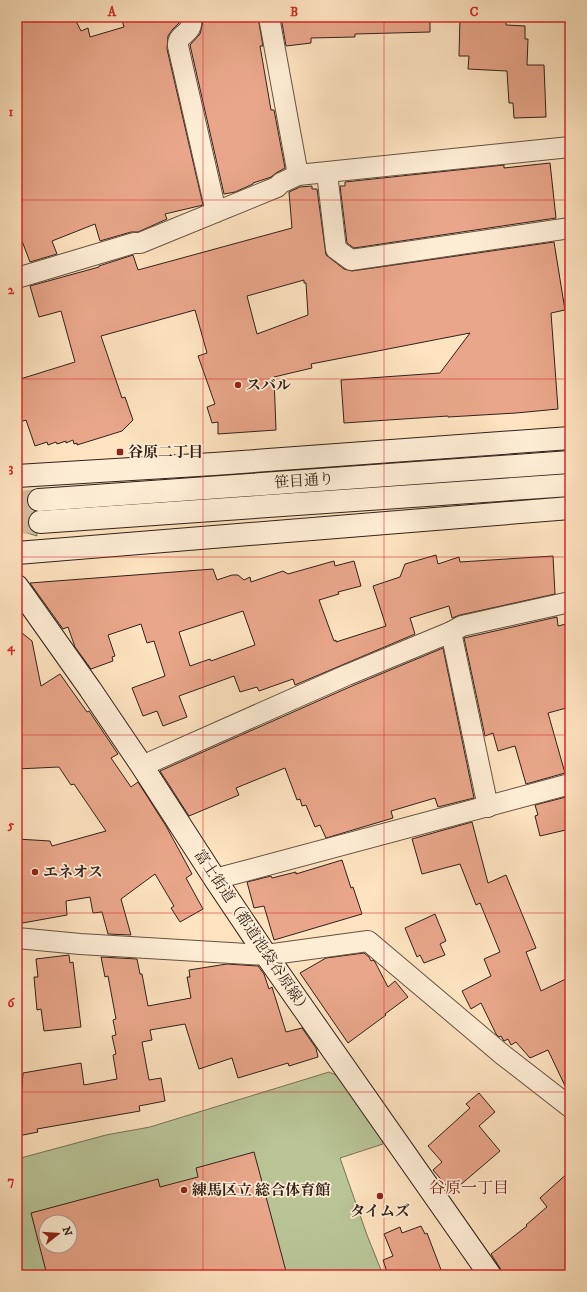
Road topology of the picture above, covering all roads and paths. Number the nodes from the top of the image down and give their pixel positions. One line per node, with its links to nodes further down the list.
1 (191, 17): 6 (street)
2 (269, 17): 5 (street)
3 (570, 147): 4 (street)
4 (328, 173): 5 (street); 7 (street)
5 (298, 175): 6 (street)
6 (216, 212): 8 (street)
7 (570, 228)
8 (17, 278)
9 (570, 438): 11 (main road)
10 (570, 462): 13 (main road, 笹目通り)
11 (17, 476)
12 (570, 485): 15 (main road, 笹目通り)
13 (39, 500)
14 (570, 508): 16 (main road)
15 (40, 522)
16 (17, 553)
17 (17, 586): 20 (main road, 富士街道（都道池袋谷原線）)
18 (570, 602): 19 (street)
19 (451, 632): 20 (street); 22 (street)
20 (142, 766): 23 (main road, 富士街道（都道池袋谷原線）)
21 (570, 784): 22 (street)
22 (488, 807): 23 (street)
23 (215, 880): 25 (main road, 富士街道（都道池袋谷原線）)
24 (17, 938): 25 (street)
25 (266, 954): 26 (street); 27 (main road, 富士街道（都道池袋谷原線）)
26 (570, 1107)
27 (490, 1275)

